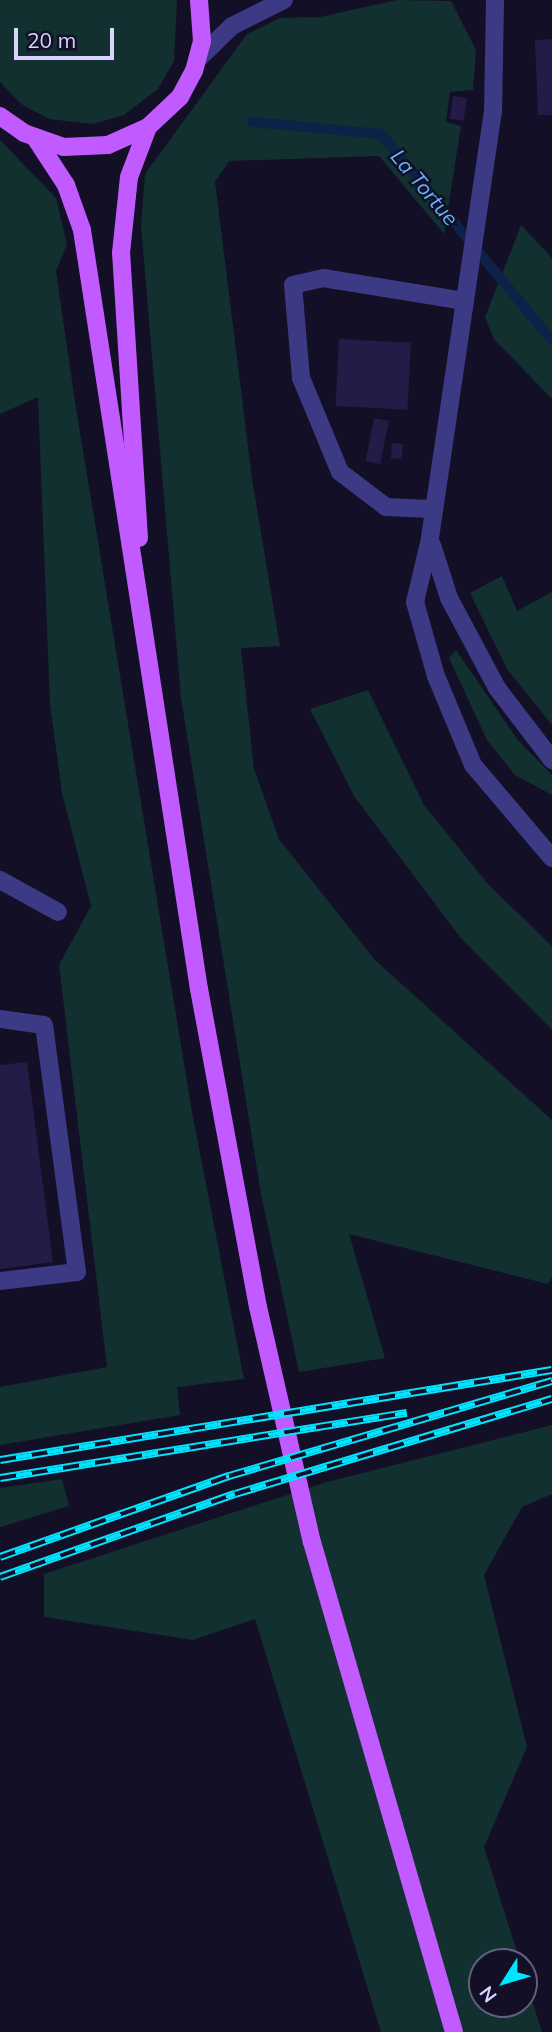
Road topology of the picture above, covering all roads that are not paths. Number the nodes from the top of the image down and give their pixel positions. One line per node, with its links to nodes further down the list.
1 (199, 0): 4 (main road)
2 (284, 0): 4 (street)
3 (495, 0): 8 (street)
4 (199, 58): 6 (main road)
5 (1, 118): 7 (main road)
6 (148, 127): 7 (main road); 11 (main road)
7 (36, 139): 11 (main road)
8 (465, 301): 9 (street); 9 (street)
9 (431, 509): 10 (street)
10 (430, 539): 12 (street); 13 (street)
11 (142, 604): 18 (main road)
12 (552, 760)
13 (552, 858)
14 (0, 880): 15 (street)
15 (58, 912)
16 (0, 1019): 17 (street)
17 (0, 1281)
18 (454, 2032)

